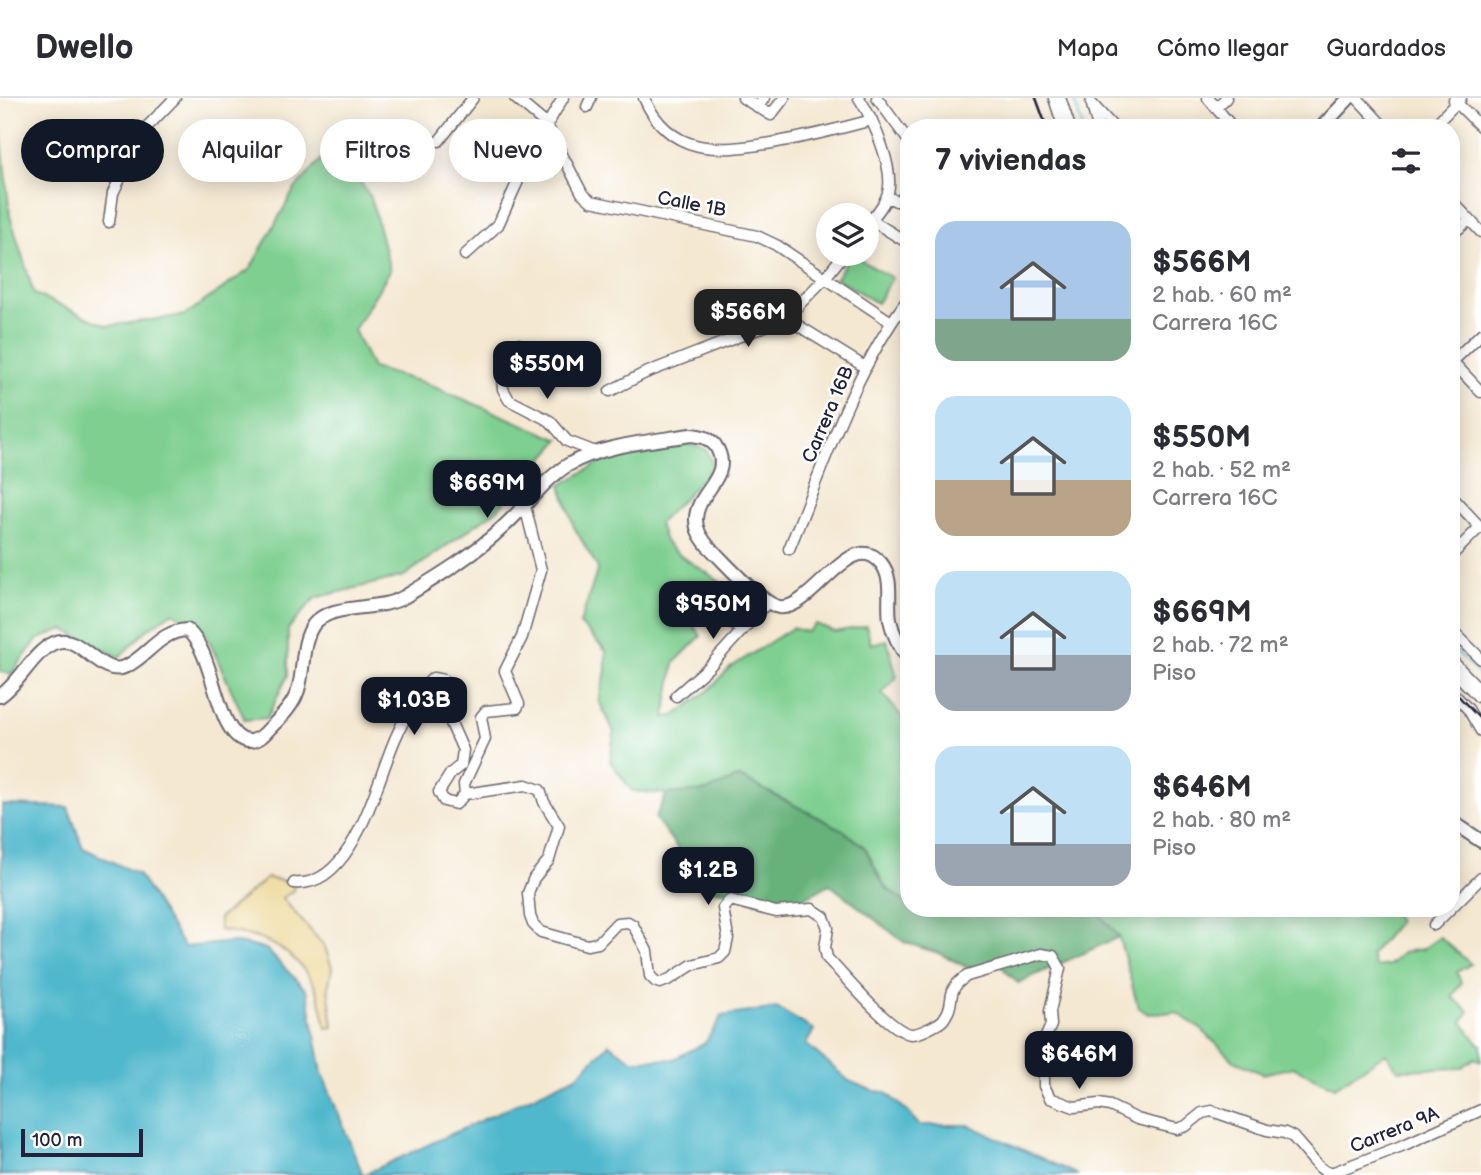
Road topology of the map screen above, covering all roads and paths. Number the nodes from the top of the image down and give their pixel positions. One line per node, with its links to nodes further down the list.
1 (174, 98): 39 (street)
2 (473, 98): 31 (street)
3 (515, 98): 19 (street, Calle 1B)
4 (563, 98): 20 (street)
5 (644, 98): 28 (street)
6 (743, 98): 17 (street)
7 (784, 98): 17 (street)
8 (859, 98): 28 (street)
9 (877, 98): 30 (street)
10 (1057, 98): 21 (main road)
11 (1208, 98): 18 (street)
12 (1226, 98): 18 (street)
13 (1349, 98): 25 (street)
14 (1357, 98): 26 (street)
15 (1456, 99): 27 (street); 29 (street)
16 (1090, 100): 22 (street); 23 (street)
17 (761, 102)
18 (1216, 108): 24 (street)
19 (541, 119)
20 (550, 119)
21 (1064, 119)
22 (1095, 119)
23 (1106, 119)
24 (1225, 119)
25 (1329, 119)
26 (1377, 119)
27 (1439, 119)
28 (872, 120): 34 (street)
29 (1481, 127)
30 (900, 129)
31 (439, 141)
32 (567, 163): 46 (street, Calle 1B)
33 (518, 182): 44 (street)
34 (888, 197): 35 (street); 36 (street)
35 (900, 199)
36 (879, 209)
37 (1460, 210): 38 (street)
38 (1469, 220): 41 (street); 42 (street)
39 (109, 222)
40 (879, 228): 43 (street)
41 (1460, 228)
42 (1481, 232)
43 (900, 239)
44 (465, 255)
45 (834, 266): 46 (street)
46 (825, 278): 48 (street); 49 (street, Calle 1B)
47 (900, 310): 49 (street, Carrera 16B)
48 (786, 318): 53 (street); 55 (street)
49 (891, 322): 53 (street, Carrera 16B)
50 (1481, 334): 52 (street)
51 (518, 344): 57 (street)
52 (1460, 354)
53 (864, 368): 62 (street, Carrera 16B)
54 (1460, 371): 56 (street)
55 (610, 391)
56 (1481, 392)
57 (598, 453): 59 (street); 63 (street)
58 (1460, 505): 60 (street)
59 (525, 506): 71 (street); 75 (street)
60 (1481, 527): 61 (street)
61 (1460, 547)
62 (789, 549)
63 (767, 603): 65 (street); 67 (street)
64 (698, 615): 65 (street)
65 (742, 631): 72 (street)
66 (1460, 638): 68 (street)
67 (900, 647)
68 (1481, 659)
69 (1460, 673): 70 (main road)
70 (1481, 695)
71 (0, 696)
72 (676, 696)
73 (1460, 701): 74 (street)
74 (1481, 731)
75 (465, 794): 79 (street); 83 (street, Carrera 9A)
76 (1460, 827): 77 (street)
77 (1481, 841)
78 (1481, 878): 80 (street)
79 (294, 883)
80 (1460, 899)
81 (1442, 917): 82 (street)
82 (1434, 925)
83 (1481, 1110)

